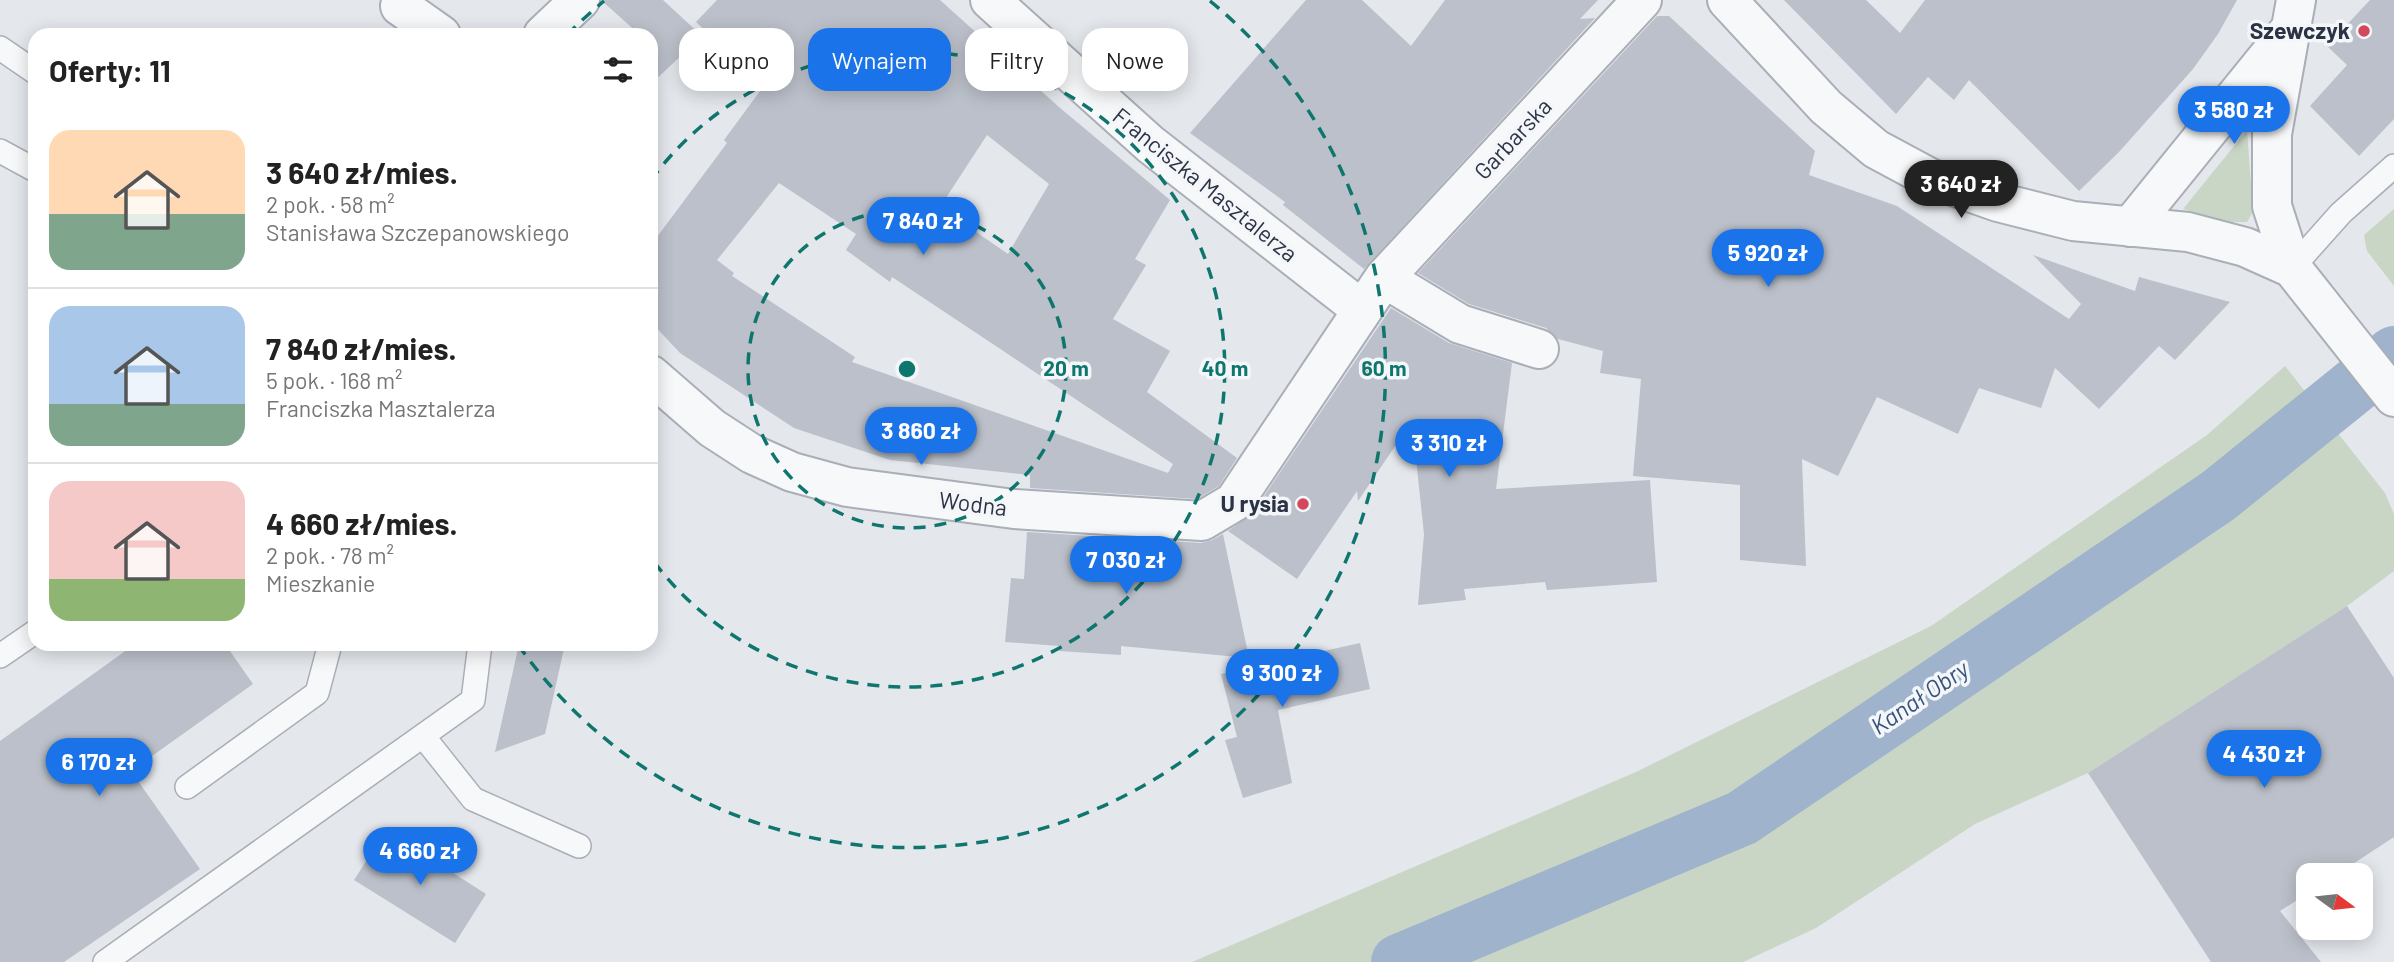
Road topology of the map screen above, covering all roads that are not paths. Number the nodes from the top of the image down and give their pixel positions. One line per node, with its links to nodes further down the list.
1 (580, 0): 9 (street)
2 (990, 0): 18 (street, Franciszka Masztalerza)
3 (1642, 0): 16 (street, Garbarska)
4 (1727, 0): 15 (street)
5 (2317, 0): 7 (street)
6 (400, 14): 8 (street)
7 (2293, 14): 15 (street); 17 (street)
8 (427, 28)
9 (550, 28)
10 (0, 48): 11 (lane)
11 (28, 67)
12 (0, 150): 13 (lane)
13 (28, 166)
14 (2394, 166): 17 (lane)
15 (2130, 227): 17 (street)
16 (1384, 278): 18 (street, Garbarska); 19 (street)
17 (2302, 280): 21 (street)
18 (1361, 309): 22 (street, Garbarska)
19 (1539, 349)
20 (658, 381): 22 (street, Wodna)
21 (2394, 397)
22 (1202, 521)
23 (28, 637): 26 (lane)
24 (328, 651): 28 (lane)
25 (477, 651): 27 (lane)
26 (0, 656)
27 (423, 736): 29 (lane); 30 (lane)
28 (187, 787)
29 (579, 846)
30 (106, 962)

